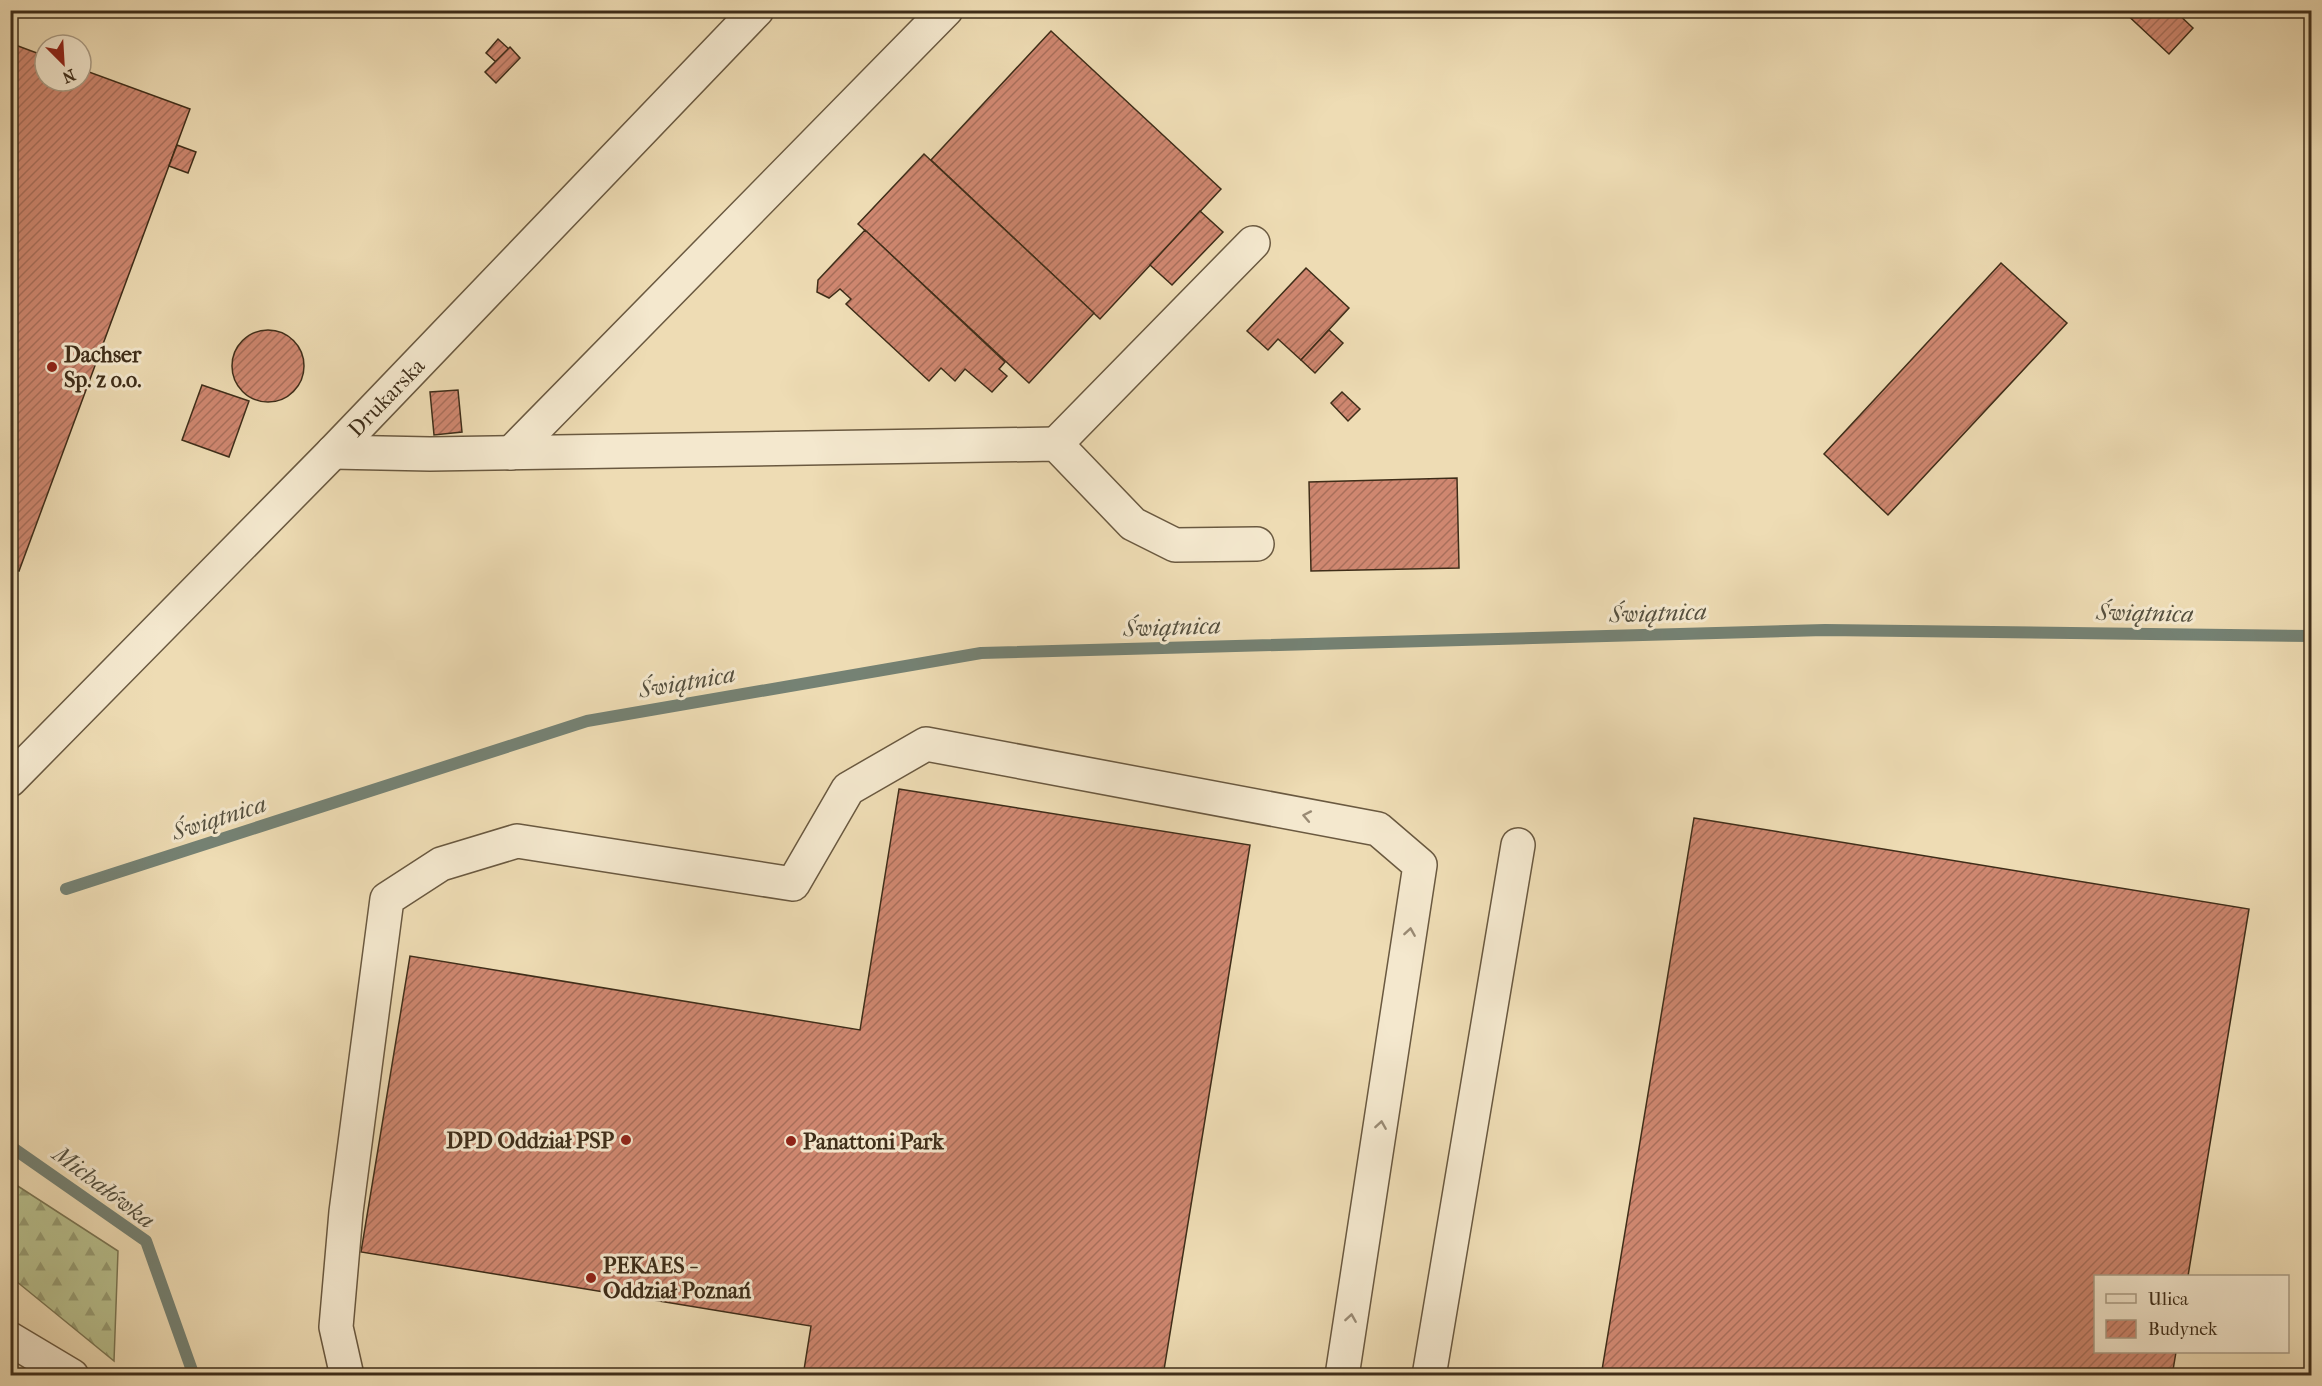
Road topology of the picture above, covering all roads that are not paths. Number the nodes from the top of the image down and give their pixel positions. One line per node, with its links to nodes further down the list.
1 (757, 10): 5 (street, Drukarska)
2 (946, 10): 6 (street)
3 (1253, 243): 4 (street)
4 (1056, 444): 6 (street); 7 (street)
5 (333, 452): 6 (street); 8 (street, Drukarska)
6 (511, 453)
7 (1257, 544)
8 (10, 780)
9 (1518, 846): 14 (street)
10 (18, 1343): 11 (street)
11 (72, 1376)
12 (347, 1376): 13 (street, one-way to 12)
13 (1342, 1376)
14 (1429, 1376)

